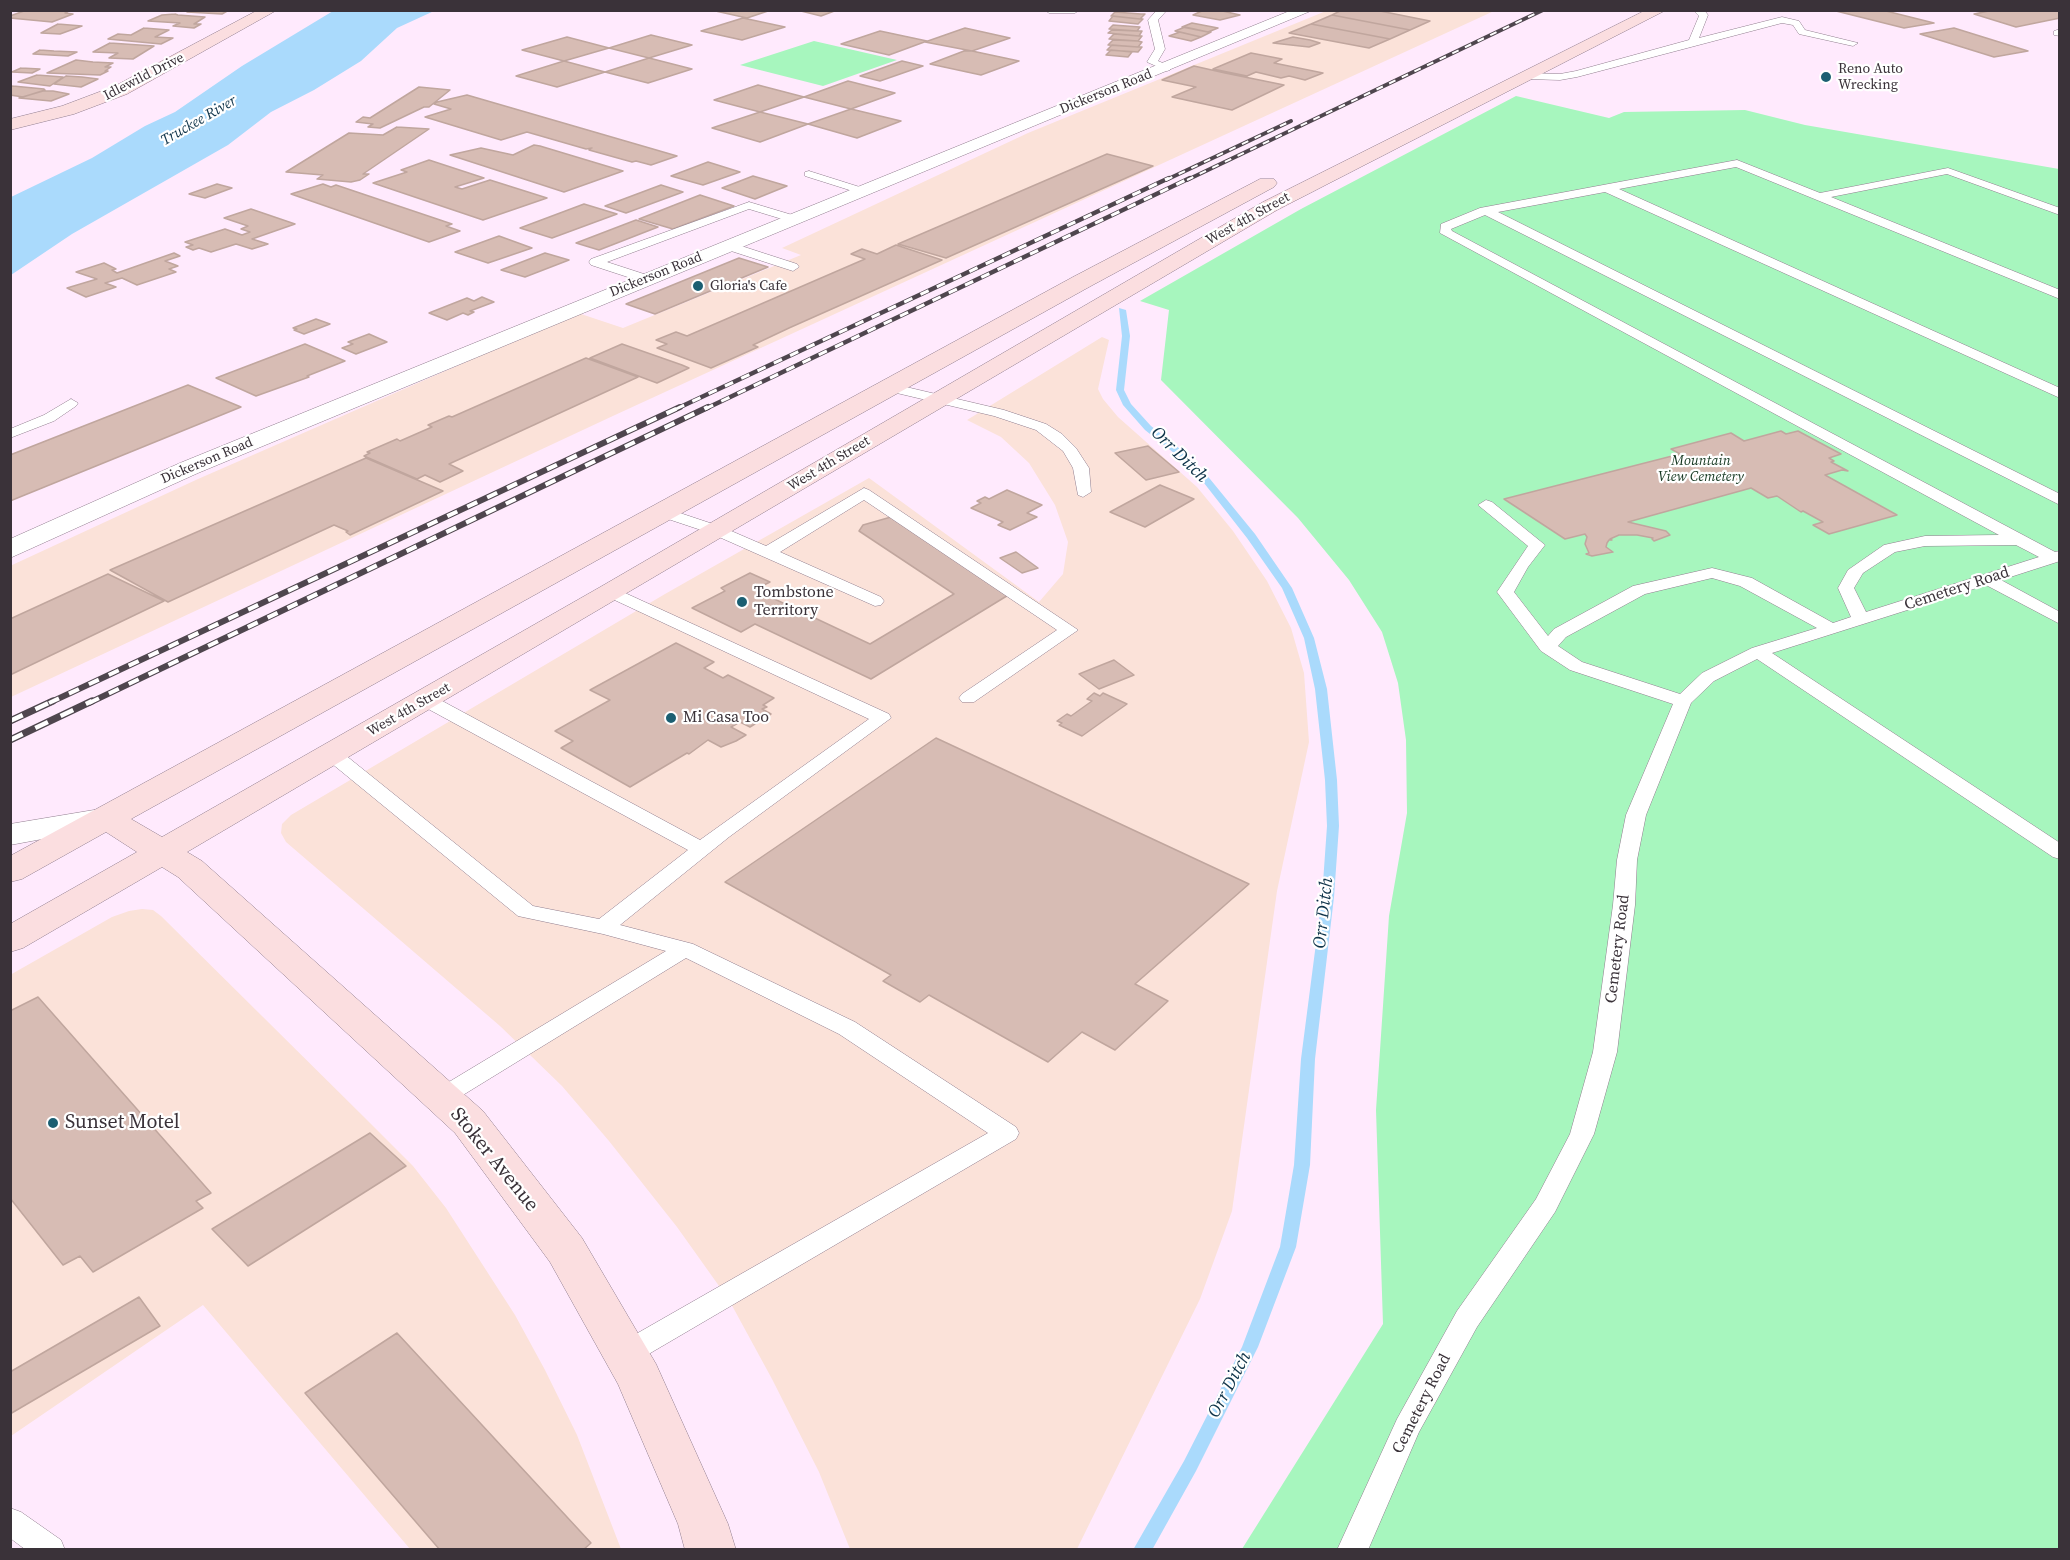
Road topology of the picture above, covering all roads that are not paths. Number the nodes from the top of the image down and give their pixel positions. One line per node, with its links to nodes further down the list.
1 (270, 10): 12 (main road, Idlewild Drive)
2 (1049, 10): 3 (lane)
3 (1075, 10)
4 (1162, 10): 10 (lane)
5 (1659, 10): 11 (main road, West 4th Street)
6 (1697, 10): 8 (lane)
7 (1298, 11): 10 (street, Dickerson Road)
8 (1694, 42): 9 (lane); 11 (lane)
9 (1853, 43)
10 (1167, 68): 16 (street, Dickerson Road)
11 (1527, 76): 27 (main road, West 4th Street)
12 (10, 125)
13 (809, 174): 16 (lane)
14 (1282, 176): 25 (main road, West 4th Street)
15 (1607, 188): 17 (lane); 18 (lane); 26 (lane)
16 (862, 191): 20 (street, Dickerson Road)
17 (1820, 196): 19 (lane); 24 (lane)
18 (1487, 211): 31 (lane); 35 (lane)
19 (2060, 212)
20 (795, 219): 21 (street, Dickerson Road); 23 (lane)
21 (729, 246): 22 (lane); 23 (street, Dickerson Road)
22 (793, 267)
23 (646, 279): 36 (street, Dickerson Road)
24 (2060, 295)
25 (890, 387): 27 (lane); 33 (main road, West 4th Street)
26 (2060, 394)
27 (937, 399): 30 (lane); 34 (main road, West 4th Street)
28 (71, 403): 29 (lane)
29 (10, 434)
30 (1083, 492)
31 (2060, 500)
32 (1486, 505): 45 (lane)
33 (662, 512): 34 (lane); 51 (main road, West 4th Street)
34 (716, 530): 37 (lane); 40 (main road, West 4th Street)
35 (2019, 540): 38 (lane); 42 (lane)
36 (11, 549)
37 (767, 553): 41 (lane); 47 (lane)
38 (2056, 557): 39 (lane, Cemetery Road)
39 (1987, 579): 42 (lane, Cemetery Road); 43 (lane)
40 (612, 592): 48 (main road, West 4th Street); 53 (lane)
41 (875, 601)
42 (1861, 619): 44 (lane, Cemetery Road)
43 (2060, 619)
44 (1832, 629): 45 (lane); 46 (lane, Cemetery Road)
45 (1547, 647): 49 (lane)
46 (1758, 652): 49 (lane, Cemetery Road); 55 (lane)
47 (968, 698)
48 (426, 700): 50 (main road, West 4th Street); 53 (lane)
49 (1683, 701): 65 (lane, Cemetery Road)
50 (332, 754): 54 (main road, West 4th Street); 57 (lane)
51 (106, 818): 52 (street); 54 (main road, Stoker Avenue); 56 (main road, West 4th Street)
52 (10, 835)
53 (702, 849): 57 (lane)
54 (164, 852): 58 (main road, West 4th Street); 60 (main road, Stoker Avenue)
55 (2060, 853)
56 (10, 871)
57 (603, 927): 59 (lane)
58 (10, 940)
59 (686, 949): 60 (lane); 61 (lane)
60 (442, 1097): 61 (main road, Stoker Avenue)
61 (625, 1354): 64 (main road, Stoker Avenue)
62 (10, 1521): 63 (lane)
63 (50, 1550)
64 (711, 1550)
65 (1352, 1550)

